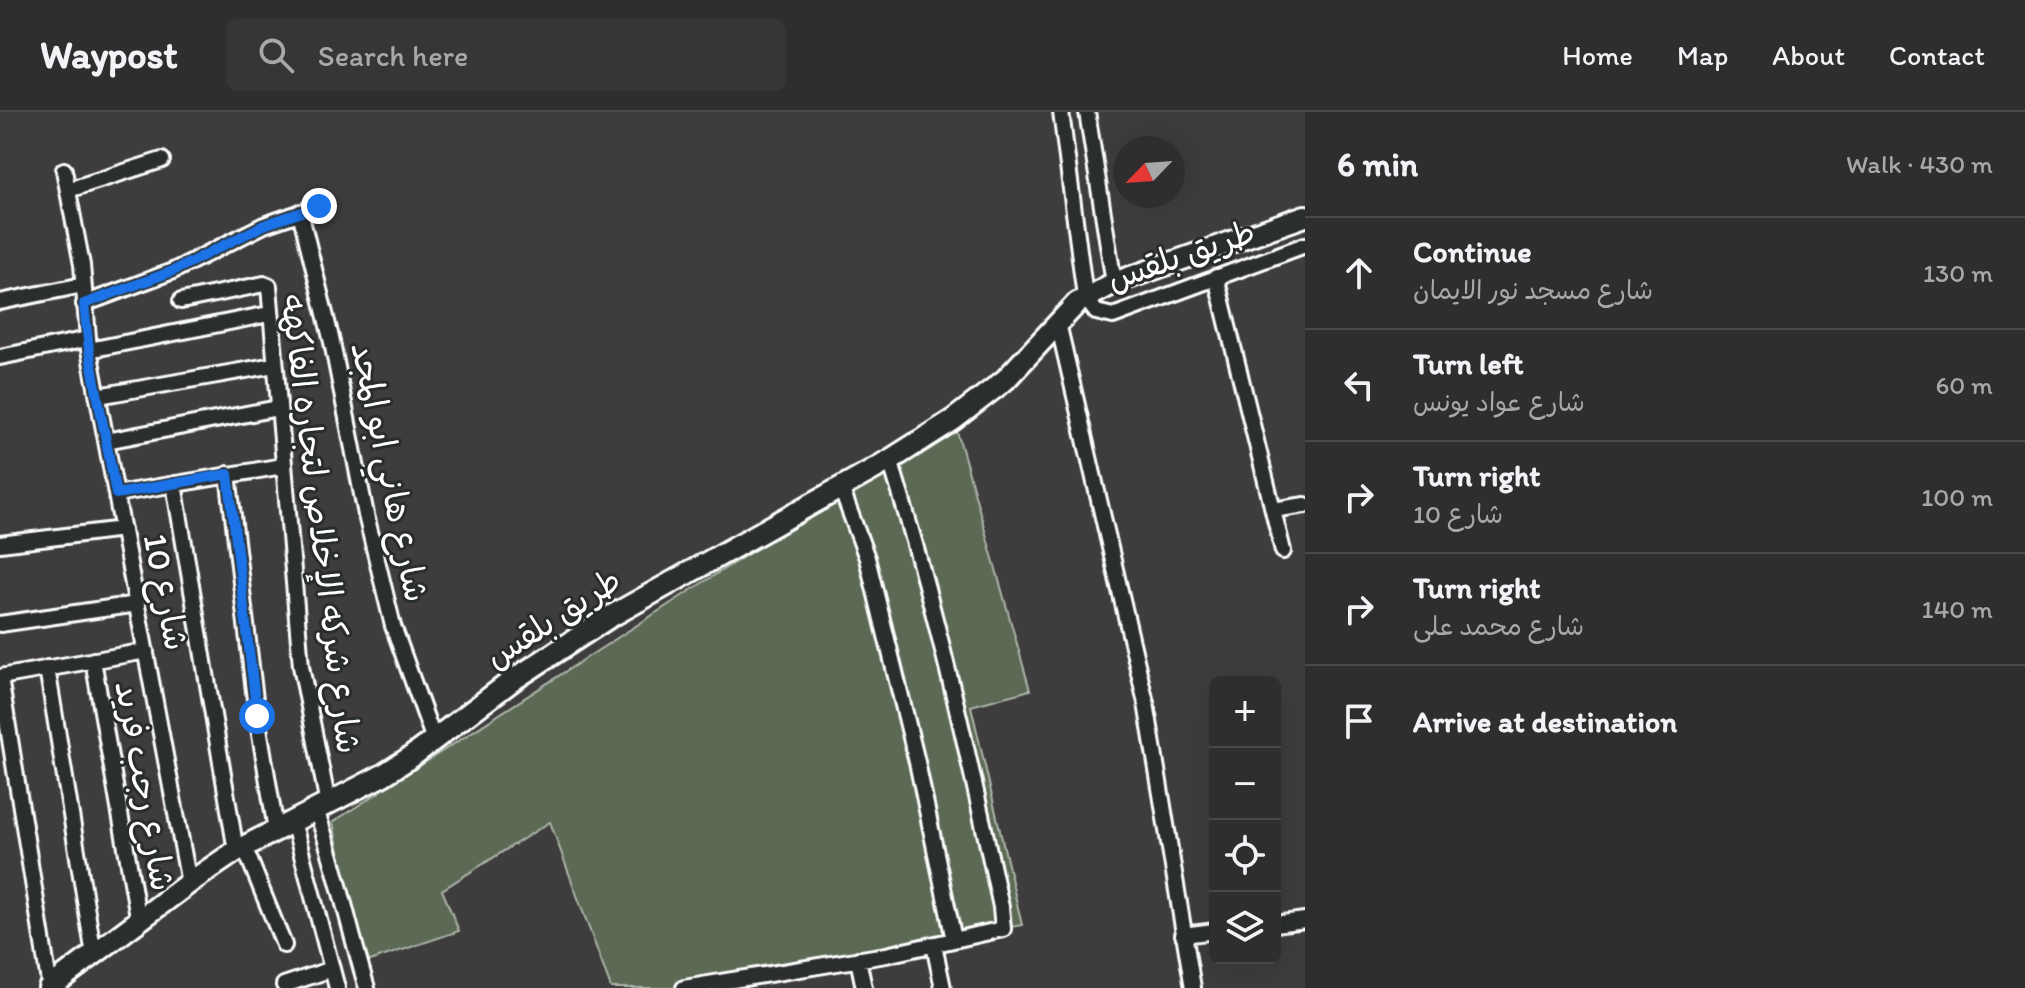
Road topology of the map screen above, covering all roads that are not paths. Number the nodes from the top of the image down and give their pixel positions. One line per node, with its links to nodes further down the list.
1 (1061, 112): 13 (street)
2 (1087, 112): 11 (street)
3 (162, 160): 5 (street)
4 (64, 170): 5 (street, شارع 10)
5 (68, 190): 12 (street, شارع 10)
6 (319, 206): 7 (street)
7 (300, 212): 16 (street); 42 (street, شارع هاني ابو المجد)
8 (1305, 216): 11 (main road, طريق بلقس)
9 (1305, 245): 10 (street, طريق بلقس)
10 (1216, 277): 13 (street, طريق بلقس); 32 (street)
11 (1114, 283): 13 (main road, طريق بلقس)
12 (83, 285): 15 (street); 16 (street, شارع 10)
13 (1085, 297): 18 (main road, طريق بلقس)
14 (181, 301): 17 (street, شارع شركه الإخلاص لتجاره الفاكهه)
15 (0, 302)
16 (84, 304): 19 (street, شارع 10)
17 (269, 314): 19 (street); 21 (street, شارع شركه الإخلاص لتجاره الفاكهه)
18 (1058, 323): 25 (main road, طريق بلقس); 51 (street)
19 (88, 344): 20 (street); 22 (street, شارع 10)
20 (0, 357)
21 (274, 365): 22 (street); 23 (street, شارع شركه الإخلاص لتجاره الفاكهه)
22 (98, 396): 24 (street, شارع 10)
23 (278, 408): 24 (street); 26 (street, شارع شركه الإخلاص لتجاره الفاكهه)
24 (106, 441): 30 (street, شارع 10)
25 (890, 460): 29 (main road, طريق بلقس); 52 (street)
26 (283, 466): 27 (street); 43 (street, شارع شركه الإخلاص لتجاره الفاكهه)
27 (228, 474): 28 (street); 44 (street)
28 (174, 484): 30 (street); 45 (street)
29 (841, 488): 42 (main road, طريق بلقس); 52 (street)
30 (116, 494): 33 (street, شارع 10)
31 (1305, 505): 32 (street)
32 (1273, 510): 35 (street)
33 (123, 529): 34 (street); 36 (street, شارع 10)
34 (0, 544)
35 (1283, 551)
36 (137, 604): 37 (street); 38 (street, شارع 10)
37 (0, 624)
38 (146, 651): 39 (street); 46 (street, شارع 10)
39 (93, 660): 40 (street); 48 (street, شارع رجب فريد)
40 (47, 668): 41 (street); 55 (street)
41 (0, 677): 60 (street)
42 (434, 740): 43 (main road, طريق بلقس)
43 (322, 807): 44 (main road, طريق بلقس); 62 (street, شارع شركه الإخلاص لتجاره الفاكهه)
44 (284, 825): 45 (main road, طريق بلقس); 57 (street)
45 (240, 848): 46 (main road, طريق بلقس); 53 (street)
46 (189, 883): 48 (main road, طريق بلقس)
47 (1305, 920): 49 (street)
48 (139, 922): 55 (main road, طريق بلقس)
49 (1281, 923)
50 (1209, 932): 51 (street)
51 (1183, 935): 66 (street)
52 (954, 940): 54 (street)
53 (284, 945)
54 (934, 945): 56 (street); 65 (street)
55 (94, 955): 60 (main road, طريق بلقس)
56 (858, 959): 58 (street); 64 (street)
57 (332, 969): 59 (street); 61 (street)
58 (729, 984): 63 (street)
59 (284, 985)
60 (50, 988)
61 (337, 988)
62 (367, 988)
63 (684, 988)
64 (864, 988)
65 (943, 988)
66 (1193, 988)

